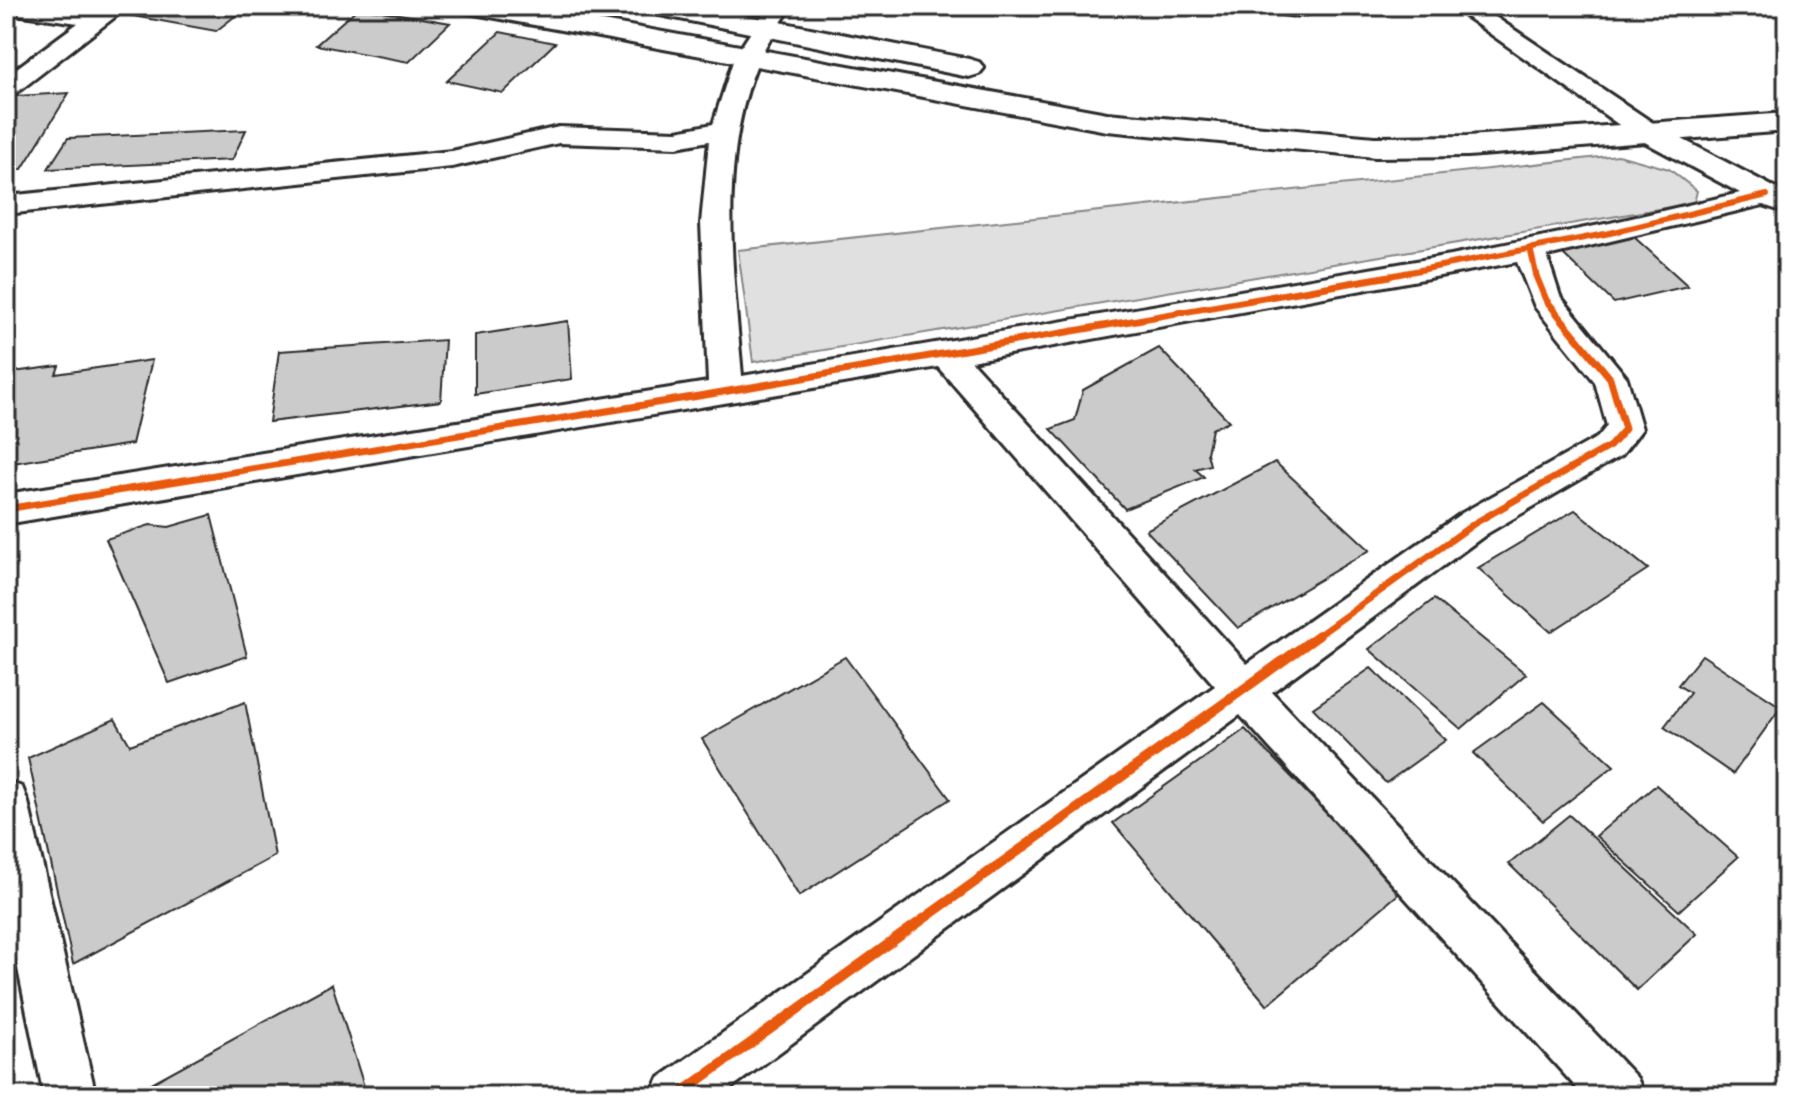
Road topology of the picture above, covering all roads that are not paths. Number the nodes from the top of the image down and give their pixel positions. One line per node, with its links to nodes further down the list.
1 (9, 6): 7 (street)
2 (474, 6): 9 (street)
3 (655, 6): 8 (street)
4 (1269, 6): 5 (street)
5 (1313, 6)
6 (1463, 6): 13 (street)
7 (108, 12): 10 (street)
8 (774, 16): 9 (street); 14 (street)
9 (747, 58): 12 (street); 14 (street)
10 (6, 88)
11 (1787, 122): 13 (street)
12 (724, 130): 16 (street); 19 (street)
13 (1649, 133): 14 (street); 15 (street)
14 (1252, 135)
15 (1777, 200): 17 (street)
16 (6, 205)
17 (1530, 248): 18 (street); 21 (street)
18 (946, 354): 19 (street); 21 (street)
19 (726, 391): 20 (street)
20 (6, 509)
21 (1243, 689): 24 (street); 25 (street)
22 (6, 802): 23 (street)
23 (70, 1096)
24 (677, 1096)
25 (1619, 1096)

